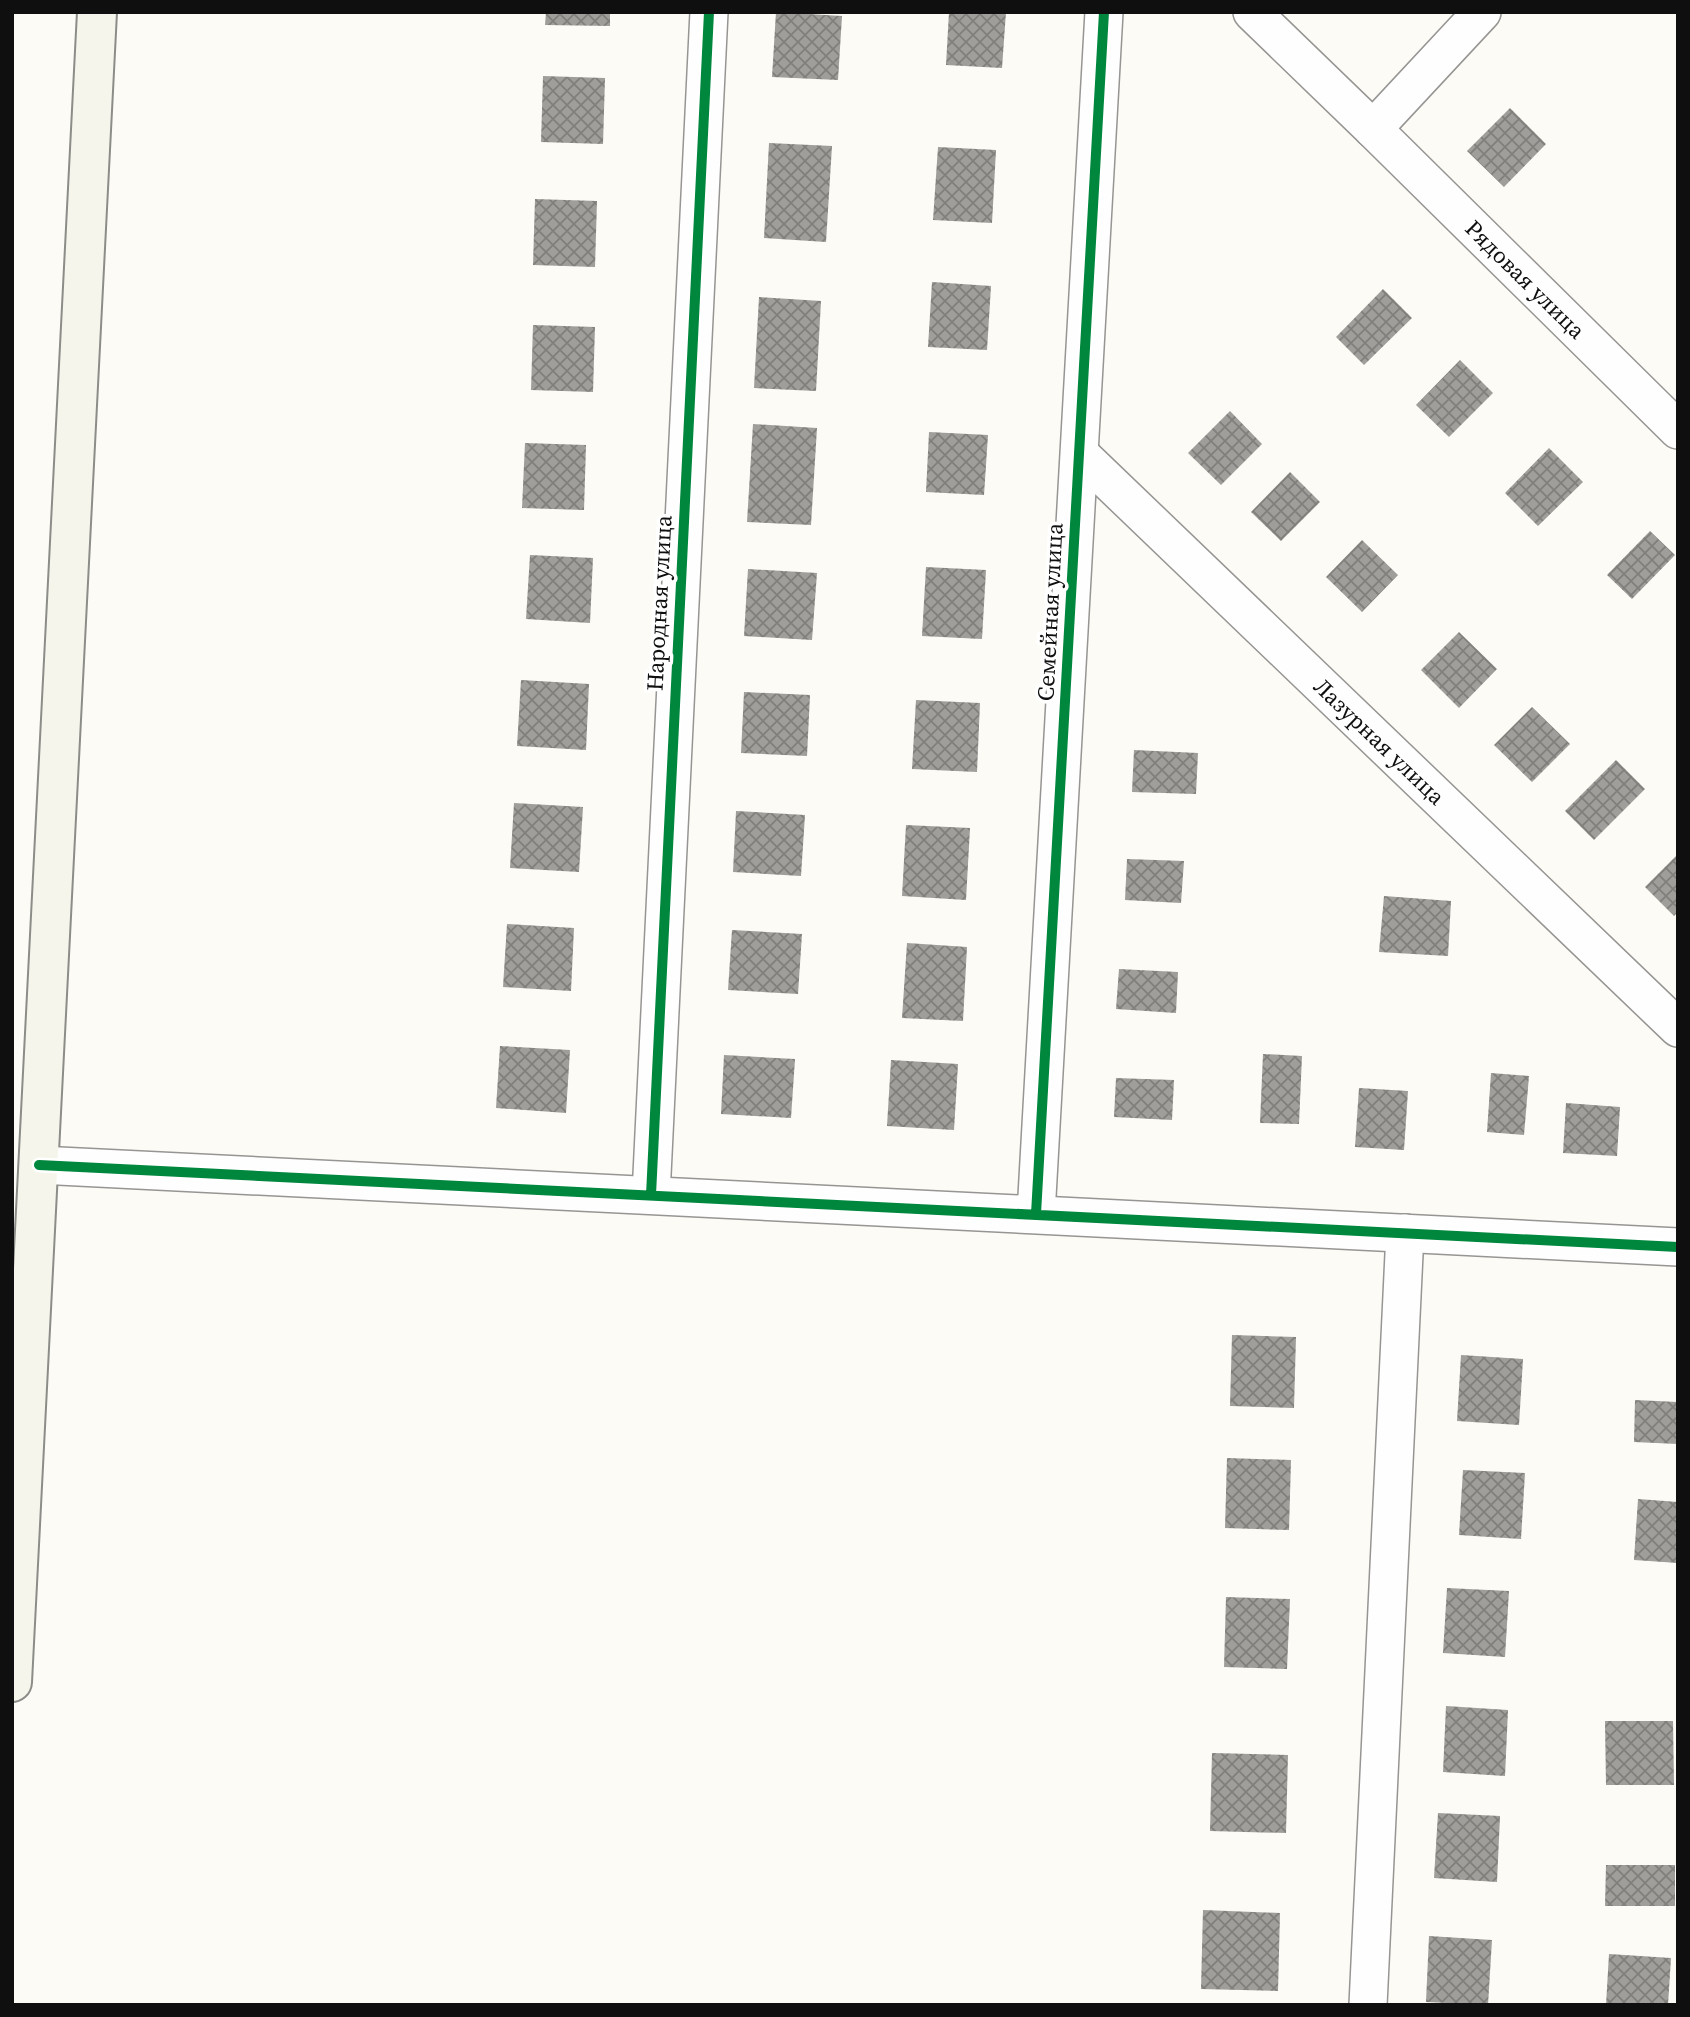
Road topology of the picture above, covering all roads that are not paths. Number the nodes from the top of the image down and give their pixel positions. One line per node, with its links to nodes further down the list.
1 (97, 12): 10 (main road)
2 (709, 12): 11 (street, Народная улица)
3 (1104, 12): 8 (street, Семейная улица)
4 (1252, 12): 6 (street, Рядовая улица)
5 (1482, 12): 6 (street)
6 (1373, 129): 7 (street, Рядовая улица)
7 (1678, 430)
8 (1080, 454): 9 (street, Лазурная улица); 12 (street, Семейная улица)
9 (1678, 1028)
10 (39, 1165): 11 (street); 15 (main road)
11 (651, 1195): 12 (street)
12 (1036, 1214): 13 (street)
13 (1405, 1233): 14 (street); 16 (street)
14 (1678, 1247)
15 (12, 1682)
16 (1368, 2005)

